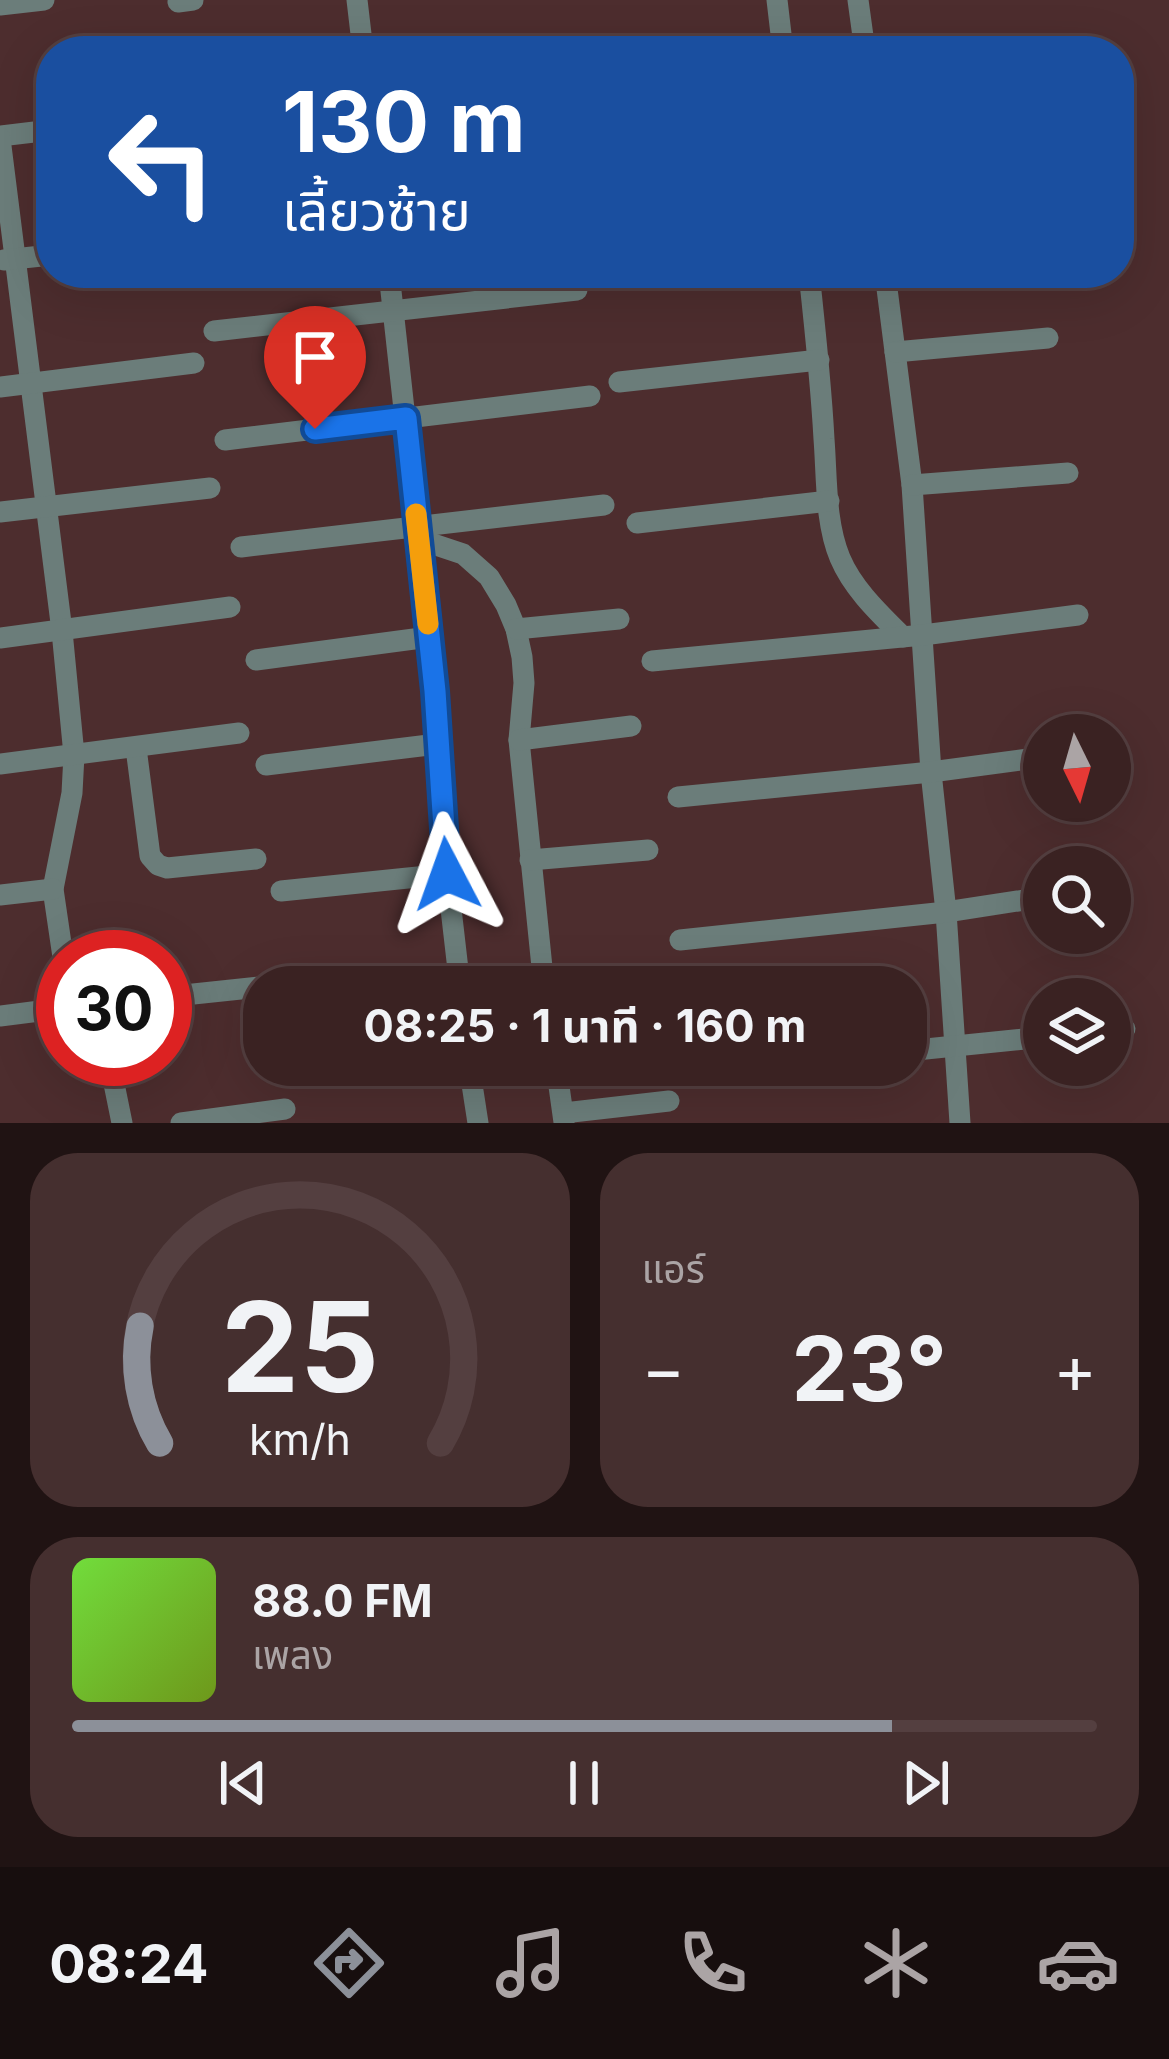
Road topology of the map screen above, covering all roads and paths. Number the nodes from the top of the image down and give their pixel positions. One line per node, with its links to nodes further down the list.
1 (44, 0): 5 (street)
2 (357, 0): 6 (street)
3 (777, 0): 7 (street)
4 (858, 0): 8 (street)
5 (0, 5)
6 (361, 36)
7 (781, 36)
8 (864, 36)
9 (36, 132): 10 (street)
10 (0, 137): 11 (street)
11 (7, 260): 23 (street)
12 (391, 288): 16 (street)
13 (811, 288): 20 (street)
14 (887, 288): 19 (street)
15 (577, 290): 16 (street)
16 (393, 311): 17 (street); 26 (street)
17 (214, 331)
18 (1048, 338): 19 (street)
19 (895, 352): 29 (street)
20 (819, 360): 22 (street); 31 (street)
21 (194, 362): 23 (street)
22 (619, 382)
23 (30, 383): 24 (street); 33 (street)
24 (0, 387)
25 (590, 396): 26 (street)
26 (406, 418): 27 (street); 36 (street)
27 (225, 440)
28 (1068, 473): 29 (street)
29 (911, 485): 43 (street)
30 (210, 488): 33 (street)
31 (829, 501): 35 (street); 43 (street)
32 (604, 505): 36 (street)
33 (45, 507): 34 (street); 42 (street)
34 (0, 512)
35 (637, 523)
36 (418, 532): 37 (street); 41 (street); 44 (street)
37 (241, 547)
38 (230, 607): 42 (street)
39 (1078, 615): 43 (street)
40 (619, 619): 41 (street)
41 (516, 628): 50 (street)
42 (62, 631): 45 (street); 53 (street)
43 (913, 636): 47 (street); 57 (street)
44 (429, 637): 46 (street); 51 (street)
45 (0, 638)
46 (256, 660)
47 (652, 661)
48 (631, 726): 50 (street)
49 (238, 733): 52 (street)
50 (519, 740): 61 (street)
51 (437, 744): 56 (street); 62 (street)
52 (136, 748): 53 (street); 60 (street)
53 (74, 755): 55 (street); 63 (street)
54 (1023, 760): 57 (street)
55 (0, 764)
56 (266, 765)
57 (931, 772): 58 (street); 67 (street)
58 (678, 797)
59 (648, 850): 61 (street)
60 (256, 859)
61 (530, 860): 71 (street)
62 (447, 874): 64 (street); 70 (street)
63 (53, 889): 65 (street); 68 (street)
64 (281, 891)
65 (0, 895)
66 (1023, 899): 67 (street)
67 (946, 912): 69 (street); 77 (street)
68 (59, 930)
69 (680, 940)
70 (458, 966)
71 (542, 966)
72 (243, 989): 73 (street)
73 (192, 994)
74 (36, 1011): 75 (street)
75 (0, 1016)
76 (1023, 1039): 77 (street)
77 (955, 1046): 78 (street); 88 (street)
78 (927, 1049)
79 (114, 1086): 85 (street)
80 (472, 1086): 87 (street)
81 (559, 1086): 84 (street)
82 (669, 1101): 84 (street)
83 (285, 1109): 86 (street)
84 (564, 1118)
85 (122, 1123)
86 (181, 1123)
87 (478, 1123)
88 (960, 1123)

